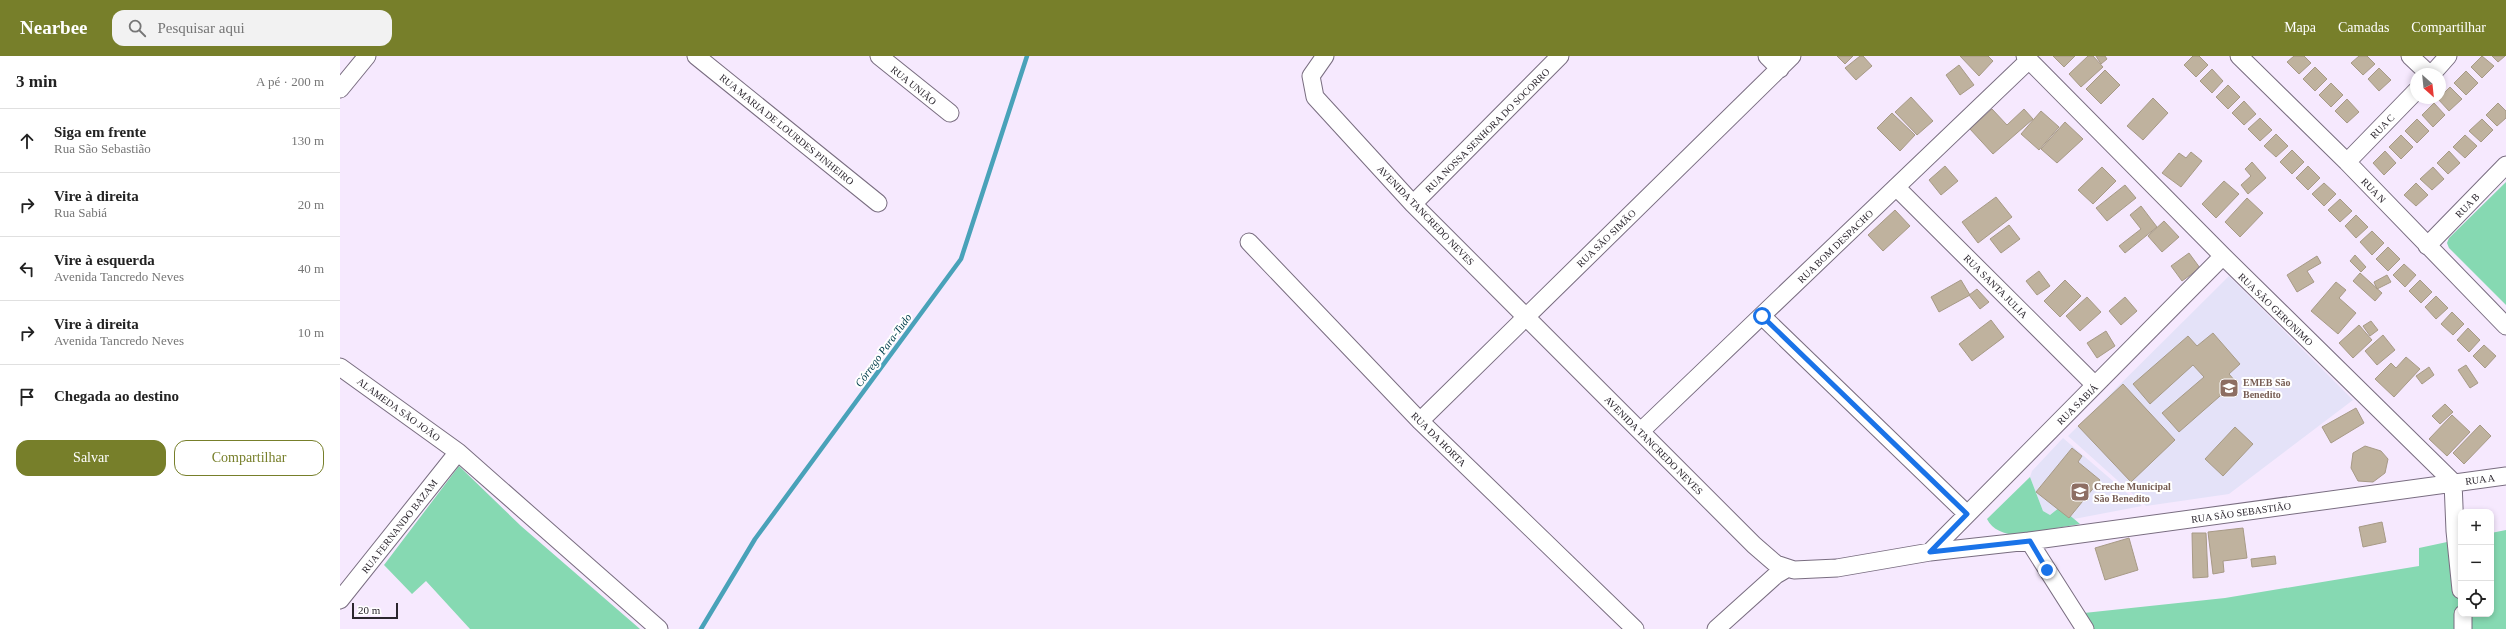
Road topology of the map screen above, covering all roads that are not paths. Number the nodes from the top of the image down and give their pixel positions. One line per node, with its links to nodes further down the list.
1 (367, 56): 15 (street)
2 (696, 56): 21 (street, RUA MARIA DE LOURDES PINHEIRO)
3 (879, 56): 17 (street, RUA UNIÃO)
4 (1325, 56): 22 (street, AVENIDA TANCREDO NEVES)
5 (1560, 56): 22 (street, RUA NOSSA SENHORA DO SOCORRO)
6 (1767, 56): 12 (street)
7 (1792, 56): 12 (street, RUA SÃO SIMÃO)
8 (2240, 56): 18 (street, RUA N)
9 (2410, 56): 13 (street)
10 (2448, 56): 14 (street)
11 (2027, 58): 20 (street, RUA BOM DESPACHO); 25 (street, RUA SÃO GERONIMO)
12 (1780, 68): 27 (street, RUA SÃO SIMÃO)
13 (2423, 68)
14 (2437, 68)
15 (340, 89)
16 (2410, 97): 18 (street, RUA C)
17 (950, 113)
18 (2347, 162): 24 (street, RUA N)
19 (2506, 165): 24 (street, RUA B)
20 (1896, 187): 26 (street, RUA BOM DESPACHO); 30 (street, RUA SANTA JULIA)
21 (878, 203)
22 (1414, 204): 27 (street, AVENIDA TANCREDO NEVES)
23 (1249, 242): 31 (street, RUA DA HORTA)
24 (2428, 246): 28 (street, RUA N)
25 (2223, 256): 30 (street, RUA SABIÁ); 35 (street, RUA SÃO GERONIMO)
26 (1762, 316): 32 (street, RUA BOM DESPACHO); 36 (street)
27 (1526, 317): 31 (street, RUA SÃO SIMÃO); 32 (street, AVENIDA TANCREDO NEVES)
28 (2506, 326)
29 (340, 367): 33 (street, ALAMEDA SÃO JOÃO)
30 (2095, 385): 36 (street, RUA SABIÁ)
31 (1420, 421): 44 (street, RUA DA HORTA)
32 (1641, 432): 39 (street, AVENIDA TANCREDO NEVES)
33 (458, 452): 41 (street, RUA FERNANDO BAZAM); 43 (street, ALAMEDA SÃO JOÃO)
34 (2506, 476): 35 (street, RUA A)
35 (2453, 482): 37 (street, RUA SÃO SEBASTIÃO); 40 (street)
36 (1967, 514): 38 (street, RUA SABIÁ)
37 (2030, 541): 38 (street, AVENIDA TANCREDO NEVES); 46 (street)
38 (1930, 552): 39 (street, AVENIDA TANCREDO NEVES)
39 (1788, 568): 45 (street)
40 (2460, 581)
41 (340, 600)
42 (2462, 617): 47 (street)
43 (659, 629)
44 (1635, 629)
45 (1716, 629)
46 (2085, 629)
47 (2464, 629)

